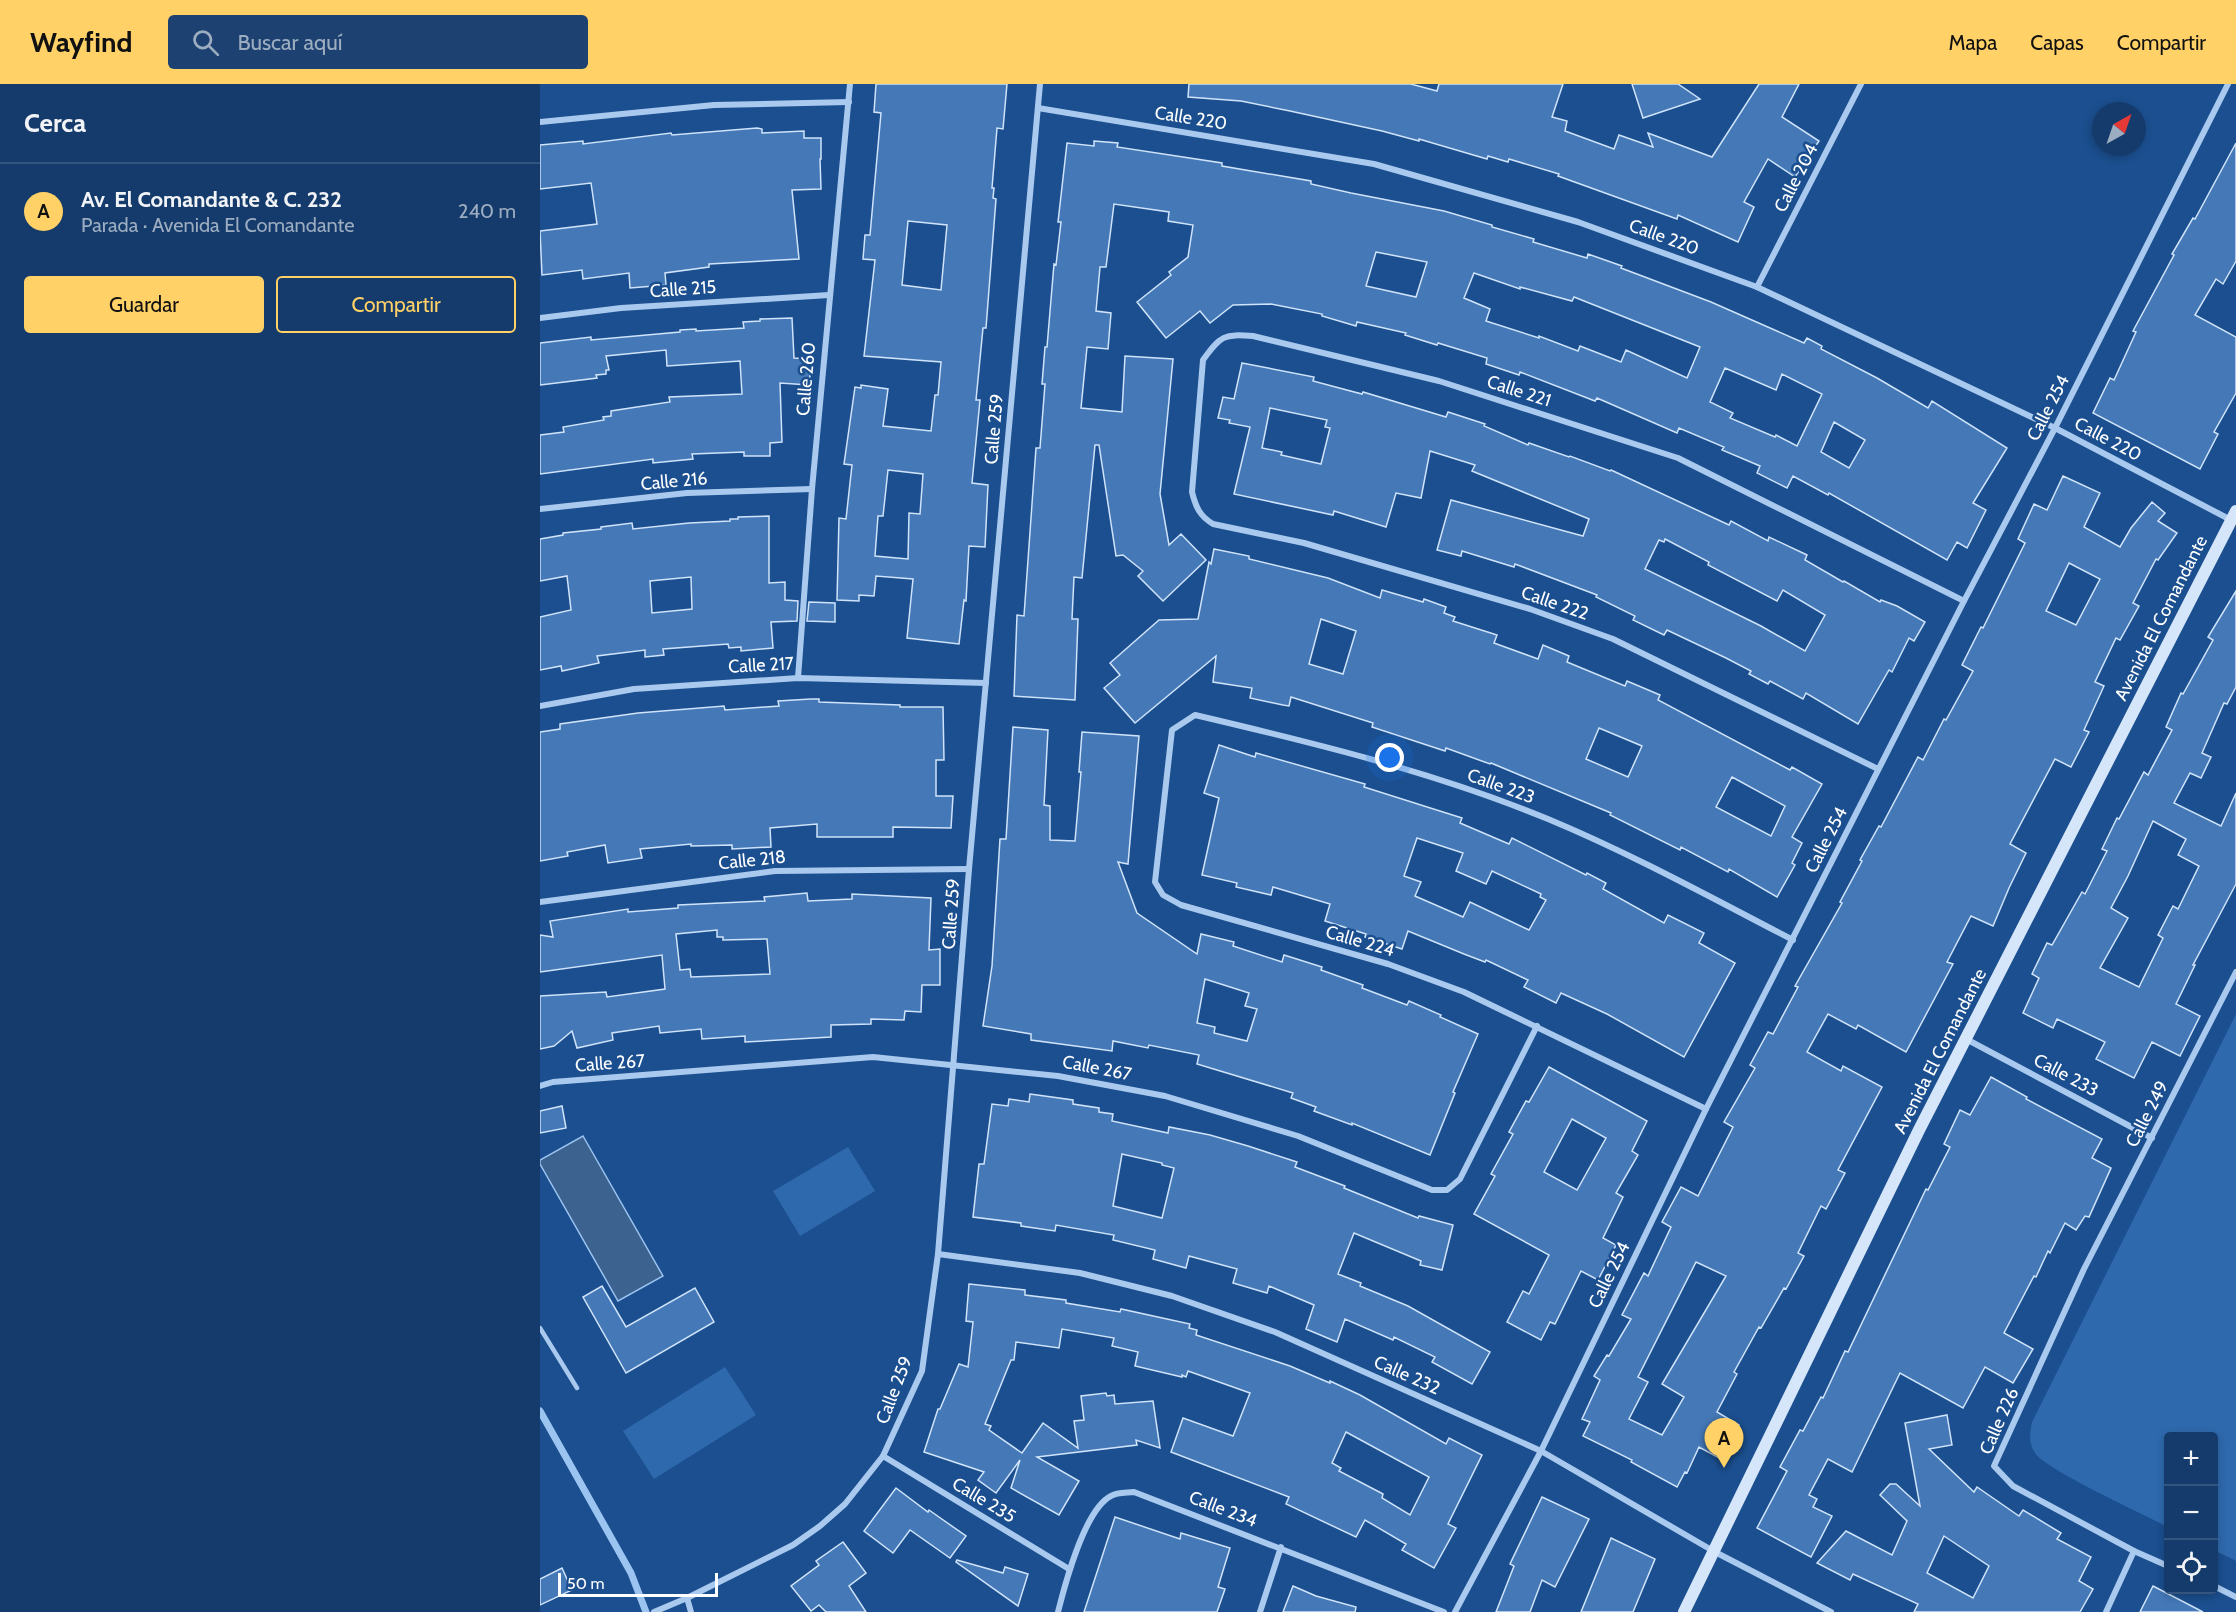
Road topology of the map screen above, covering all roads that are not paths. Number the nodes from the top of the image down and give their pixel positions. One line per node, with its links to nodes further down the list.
1 (850, 84): 5 (street, Calle 260)
2 (1040, 84): 6 (street, Calle 259)
3 (1861, 84): 8 (street, Calle 204)
4 (2228, 84): 11 (street, Calle 254)
5 (849, 102): 7 (street); 9 (street, Calle 260)
6 (1038, 108): 8 (street, Calle 220); 18 (street, Calle 259)
7 (540, 122)
8 (1757, 286): 11 (street, Calle 220)
9 (829, 295): 10 (street, Calle 215); 12 (street, Calle 260)
10 (540, 318)
11 (2055, 428): 15 (street, Calle 220); 16 (street, Calle 254)
12 (812, 489): 13 (street, Calle 216); 17 (street, Calle 260)
13 (540, 509)
14 (1202, 517): 16 (street, Calle 221); 21 (street, Calle 222)
15 (2234, 518): 27 (street, Avenida El Comandante)
16 (1964, 601): 21 (street, Calle 254)
17 (798, 678): 18 (street, Calle 217); 19 (street, Calle 217)
18 (986, 683): 22 (street, Calle 259)
19 (540, 706)
20 (1181, 723): 24 (street, Calle 223); 26 (street, Calle 224)
21 (1878, 769): 24 (street, Calle 254)
22 (969, 870): 23 (street, Calle 218); 28 (street, Calle 259)
23 (540, 902)
24 (1793, 940): 30 (street, Calle 254)
25 (2236, 972): 31 (street, Calle 249)
26 (1537, 1026): 28 (street, Calle 267); 30 (street, Calle 224)
27 (1966, 1039): 31 (street, Calle 233); 40 (street, Avenida El Comandante)
28 (953, 1064): 29 (street, Calle 267); 32 (street, Calle 259)
29 (540, 1086)
30 (1706, 1109): 36 (street, Calle 254)
31 (2152, 1138): 33 (street, Calle 249)
32 (938, 1254): 36 (street, Calle 232); 37 (street, Calle 259)
33 (2084, 1269): 39 (street, Calle 226)
34 (540, 1328): 35 (lane)
35 (576, 1388)
36 (1541, 1452): 40 (street, Calle 232); 51 (street, Calle 254)
37 (884, 1456): 42 (street, Calle 235); 45 (street, Calle 259)
38 (1281, 1547): 42 (street, Calle 234); 49 (street); 50 (street, Calle 234)
39 (2134, 1551): 41 (street, Calle 226); 54 (street)
40 (1715, 1552): 52 (street, Avenida El Comandante); 53 (street, Calle 232)
41 (2164, 1564)
42 (1069, 1569): 48 (street, Calle 234)
43 (2218, 1588): 44 (street)
44 (2236, 1596)
45 (687, 1598): 46 (street, Calle 259); 47 (street)
46 (654, 1612)
47 (691, 1612)
48 (1058, 1612)
49 (1260, 1612)
50 (1444, 1612)
51 (1455, 1612)
52 (1684, 1612)
53 (1831, 1612)
54 (2106, 1612)

